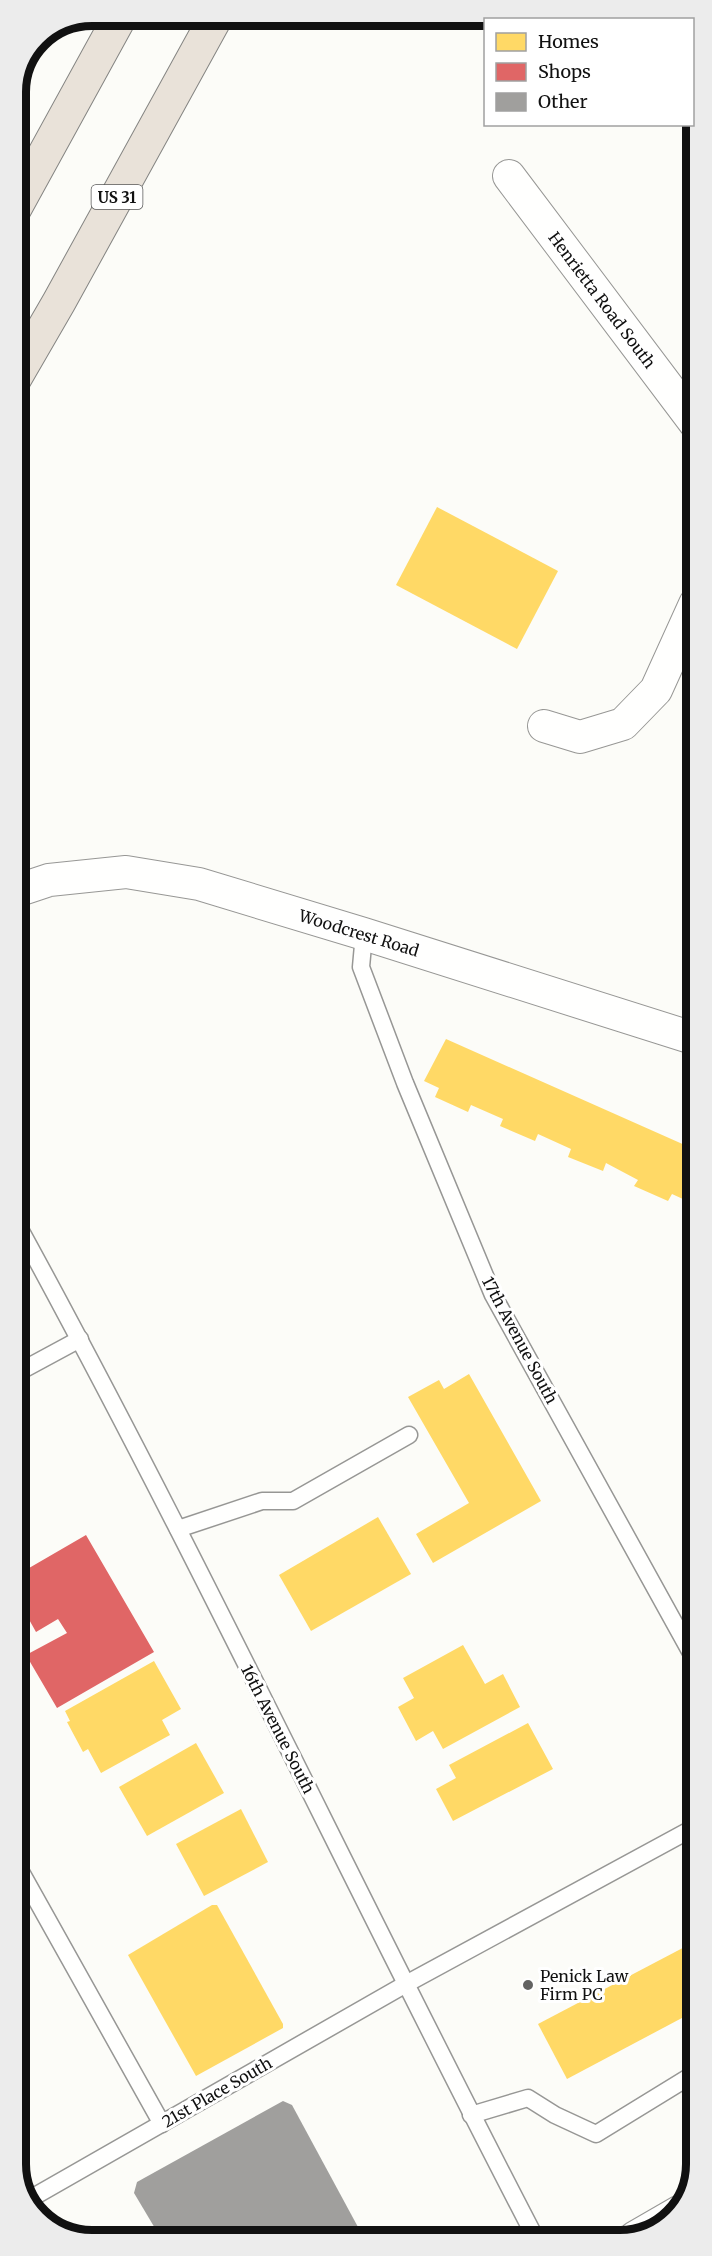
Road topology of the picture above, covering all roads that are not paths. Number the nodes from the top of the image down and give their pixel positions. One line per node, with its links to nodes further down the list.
1 (115, 26): 4 (highway)
2 (211, 26): 5 (highway, US 31)
3 (509, 176): 6 (street, Henrietta Road South)
4 (26, 188)
5 (26, 359)
6 (686, 411)
7 (686, 624): 8 (street)
8 (544, 726)
9 (26, 888): 10 (street, Woodcrest Road)
10 (364, 934): 11 (street, Woodcrest Road); 17 (lane, 17th Avenue South)
11 (686, 1036)
12 (26, 1240): 13 (lane, 16th Avenue South)
13 (80, 1339): 14 (lane); 16 (lane, 16th Avenue South)
14 (26, 1368)
15 (409, 1435): 16 (lane)
16 (178, 1529): 20 (lane, 16th Avenue South)
17 (686, 1644)
18 (686, 1832): 20 (lane, 21st Place South)
19 (26, 1881): 23 (lane)
20 (406, 1984): 22 (lane, 16th Avenue South); 23 (lane, 21st Place South)
21 (686, 2080): 22 (lane)
22 (471, 2115): 25 (lane, 16th Avenue South)
23 (162, 2124): 24 (lane, 21st Place South)
24 (34, 2197)
25 (531, 2230)

